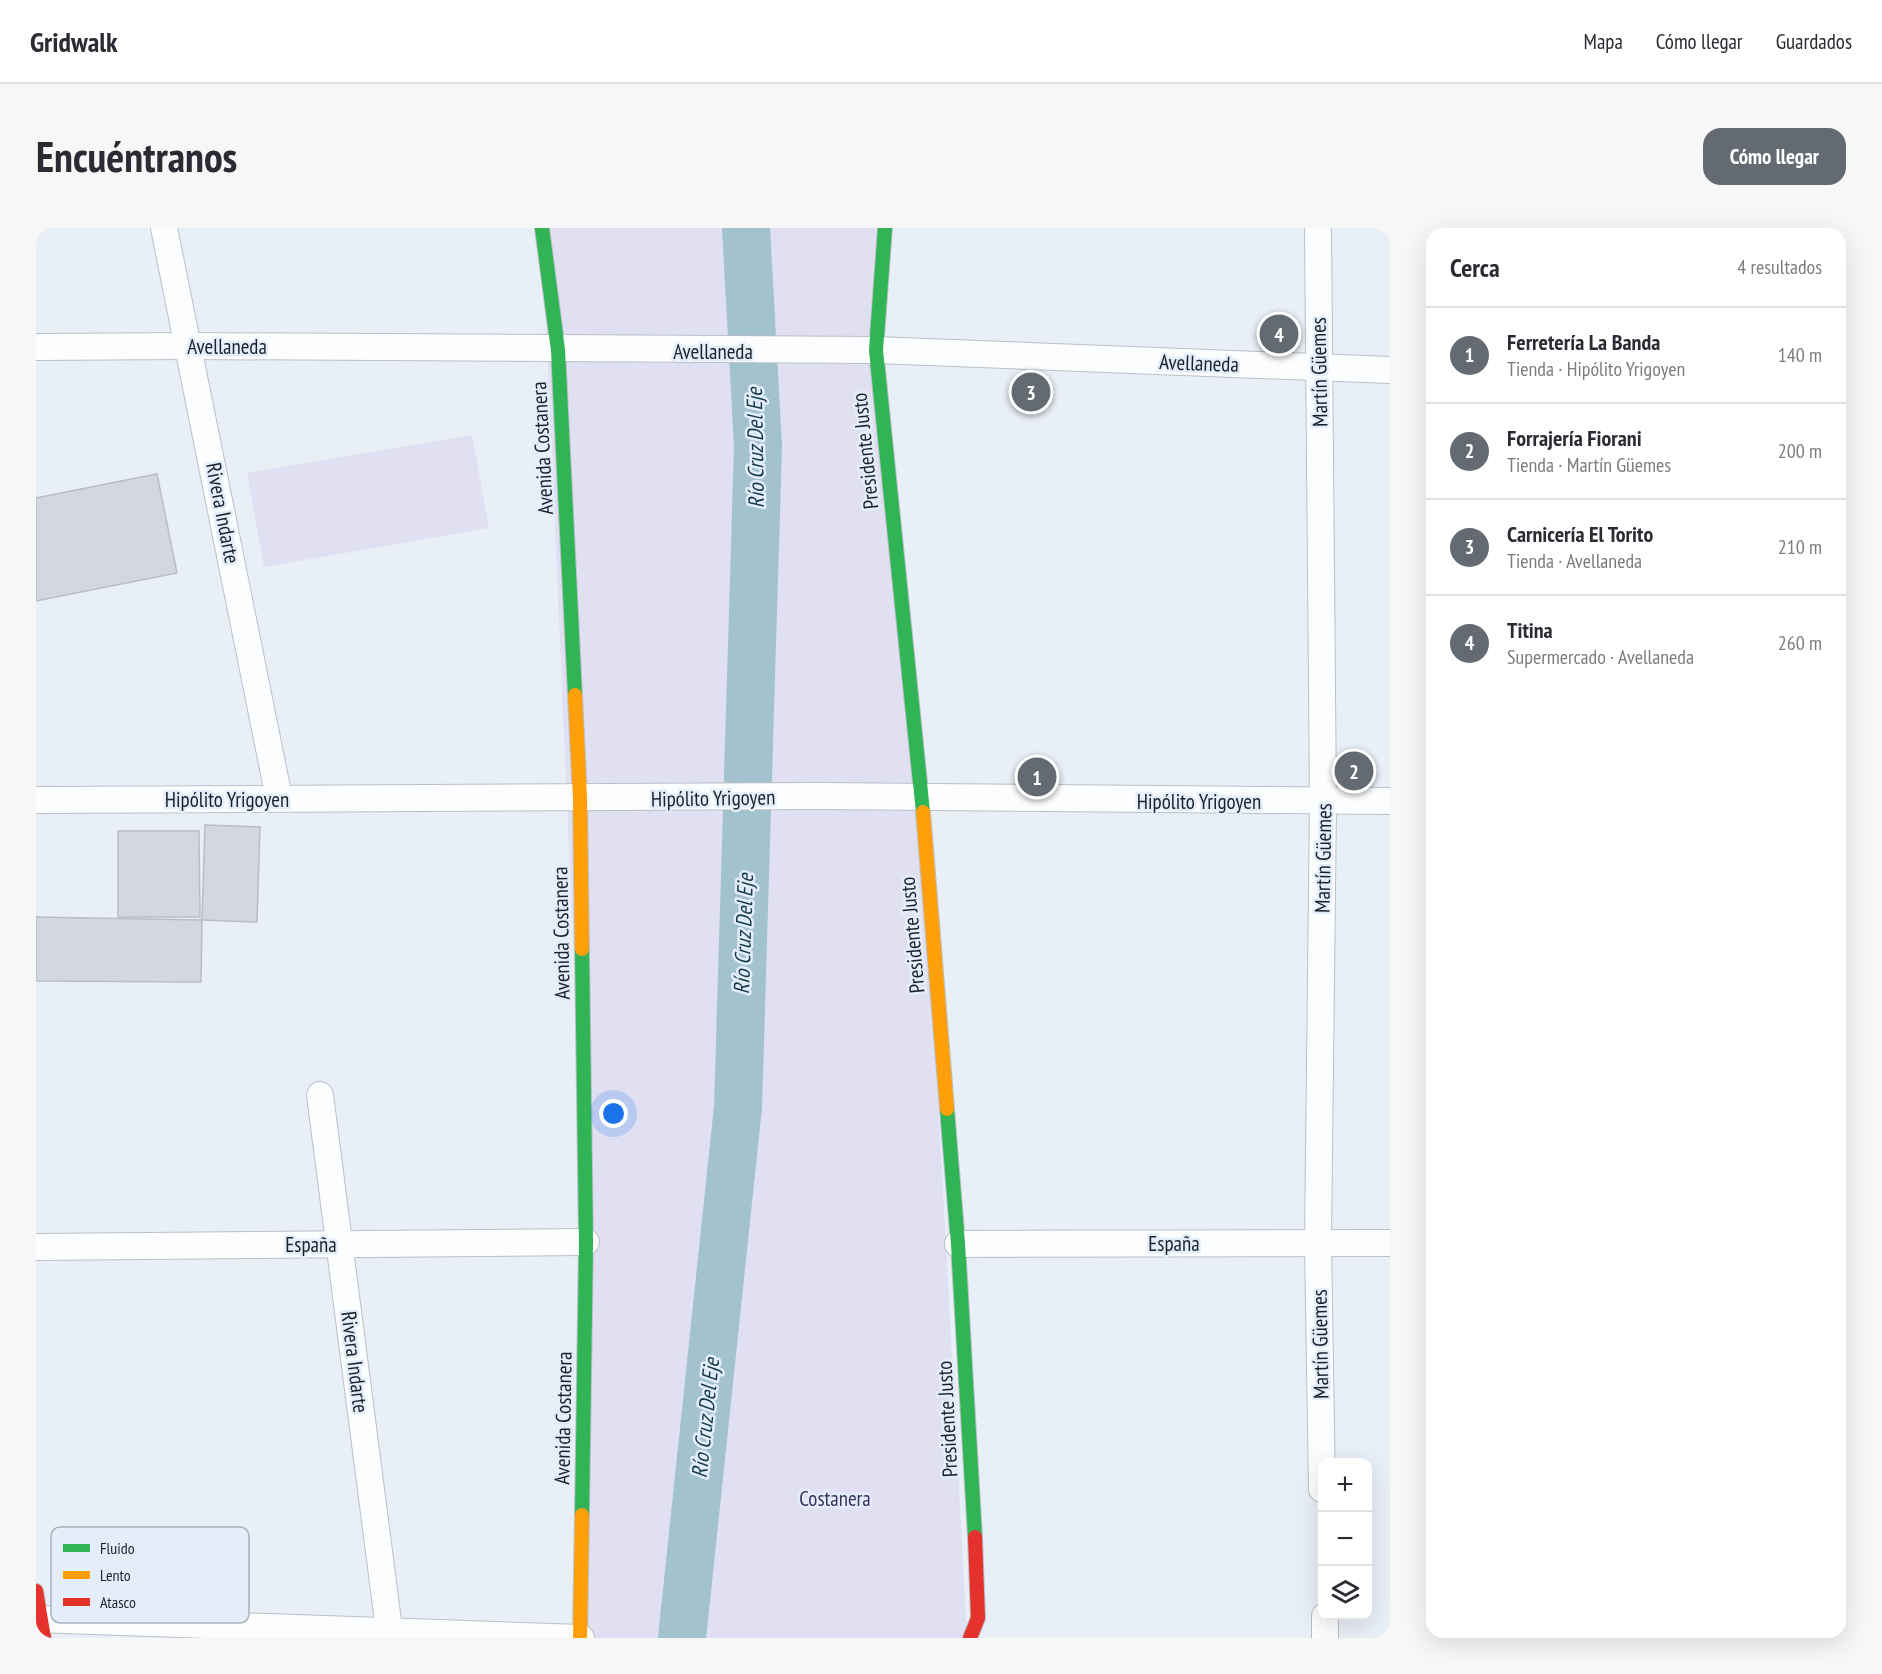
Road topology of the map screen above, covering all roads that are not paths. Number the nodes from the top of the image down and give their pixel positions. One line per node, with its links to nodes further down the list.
1 (164, 228): 5 (street, Rivera Indarte)
2 (542, 228): 7 (street, Avenida Costanera)
3 (885, 228): 8 (street, Presidente Justo)
4 (1318, 228): 9 (street, Martín Güemes)
5 (190, 346): 6 (street, Avellaneda); 7 (street, Avellaneda); 11 (street, Rivera Indarte)
6 (36, 347)
7 (558, 350): 8 (street, Avellaneda); 12 (street, Avenida Costanera)
8 (876, 351): 9 (street, Avellaneda); 13 (street, Presidente Justo)
9 (1320, 368): 10 (street, Avellaneda); 16 (street, Martín Güemes)
10 (1390, 370)
11 (279, 798): 12 (street, Hipólito Yrigoyen); 14 (street, Hipólito Yrigoyen)
12 (580, 798): 13 (street, Hipólito Yrigoyen); 18 (street, Avenida Costanera)
13 (922, 799): 16 (street, Hipólito Yrigoyen); 22 (street, Presidente Justo)
14 (36, 800)
15 (1390, 801): 16 (street, Hipólito Yrigoyen)
16 (1323, 802): 19 (street, Martín Güemes)
17 (320, 1095): 21 (street, Rivera Indarte)
18 (586, 1242): 21 (street, España); 29 (street, Avenida Costanera)
19 (1318, 1242): 20 (street, España); 22 (street, España); 24 (street, Martín Güemes)
20 (1390, 1243)
21 (340, 1244): 23 (street, España); 28 (street, Rivera Indarte)
22 (958, 1244): 30 (street, Presidente Justo)
23 (36, 1246)
24 (1322, 1458)
25 (36, 1591): 27 (street)
26 (1325, 1620): 31 (street)
27 (40, 1626): 28 (street)
28 (388, 1629): 29 (street)
29 (581, 1638)
30 (970, 1638)
31 (1325, 1638)

